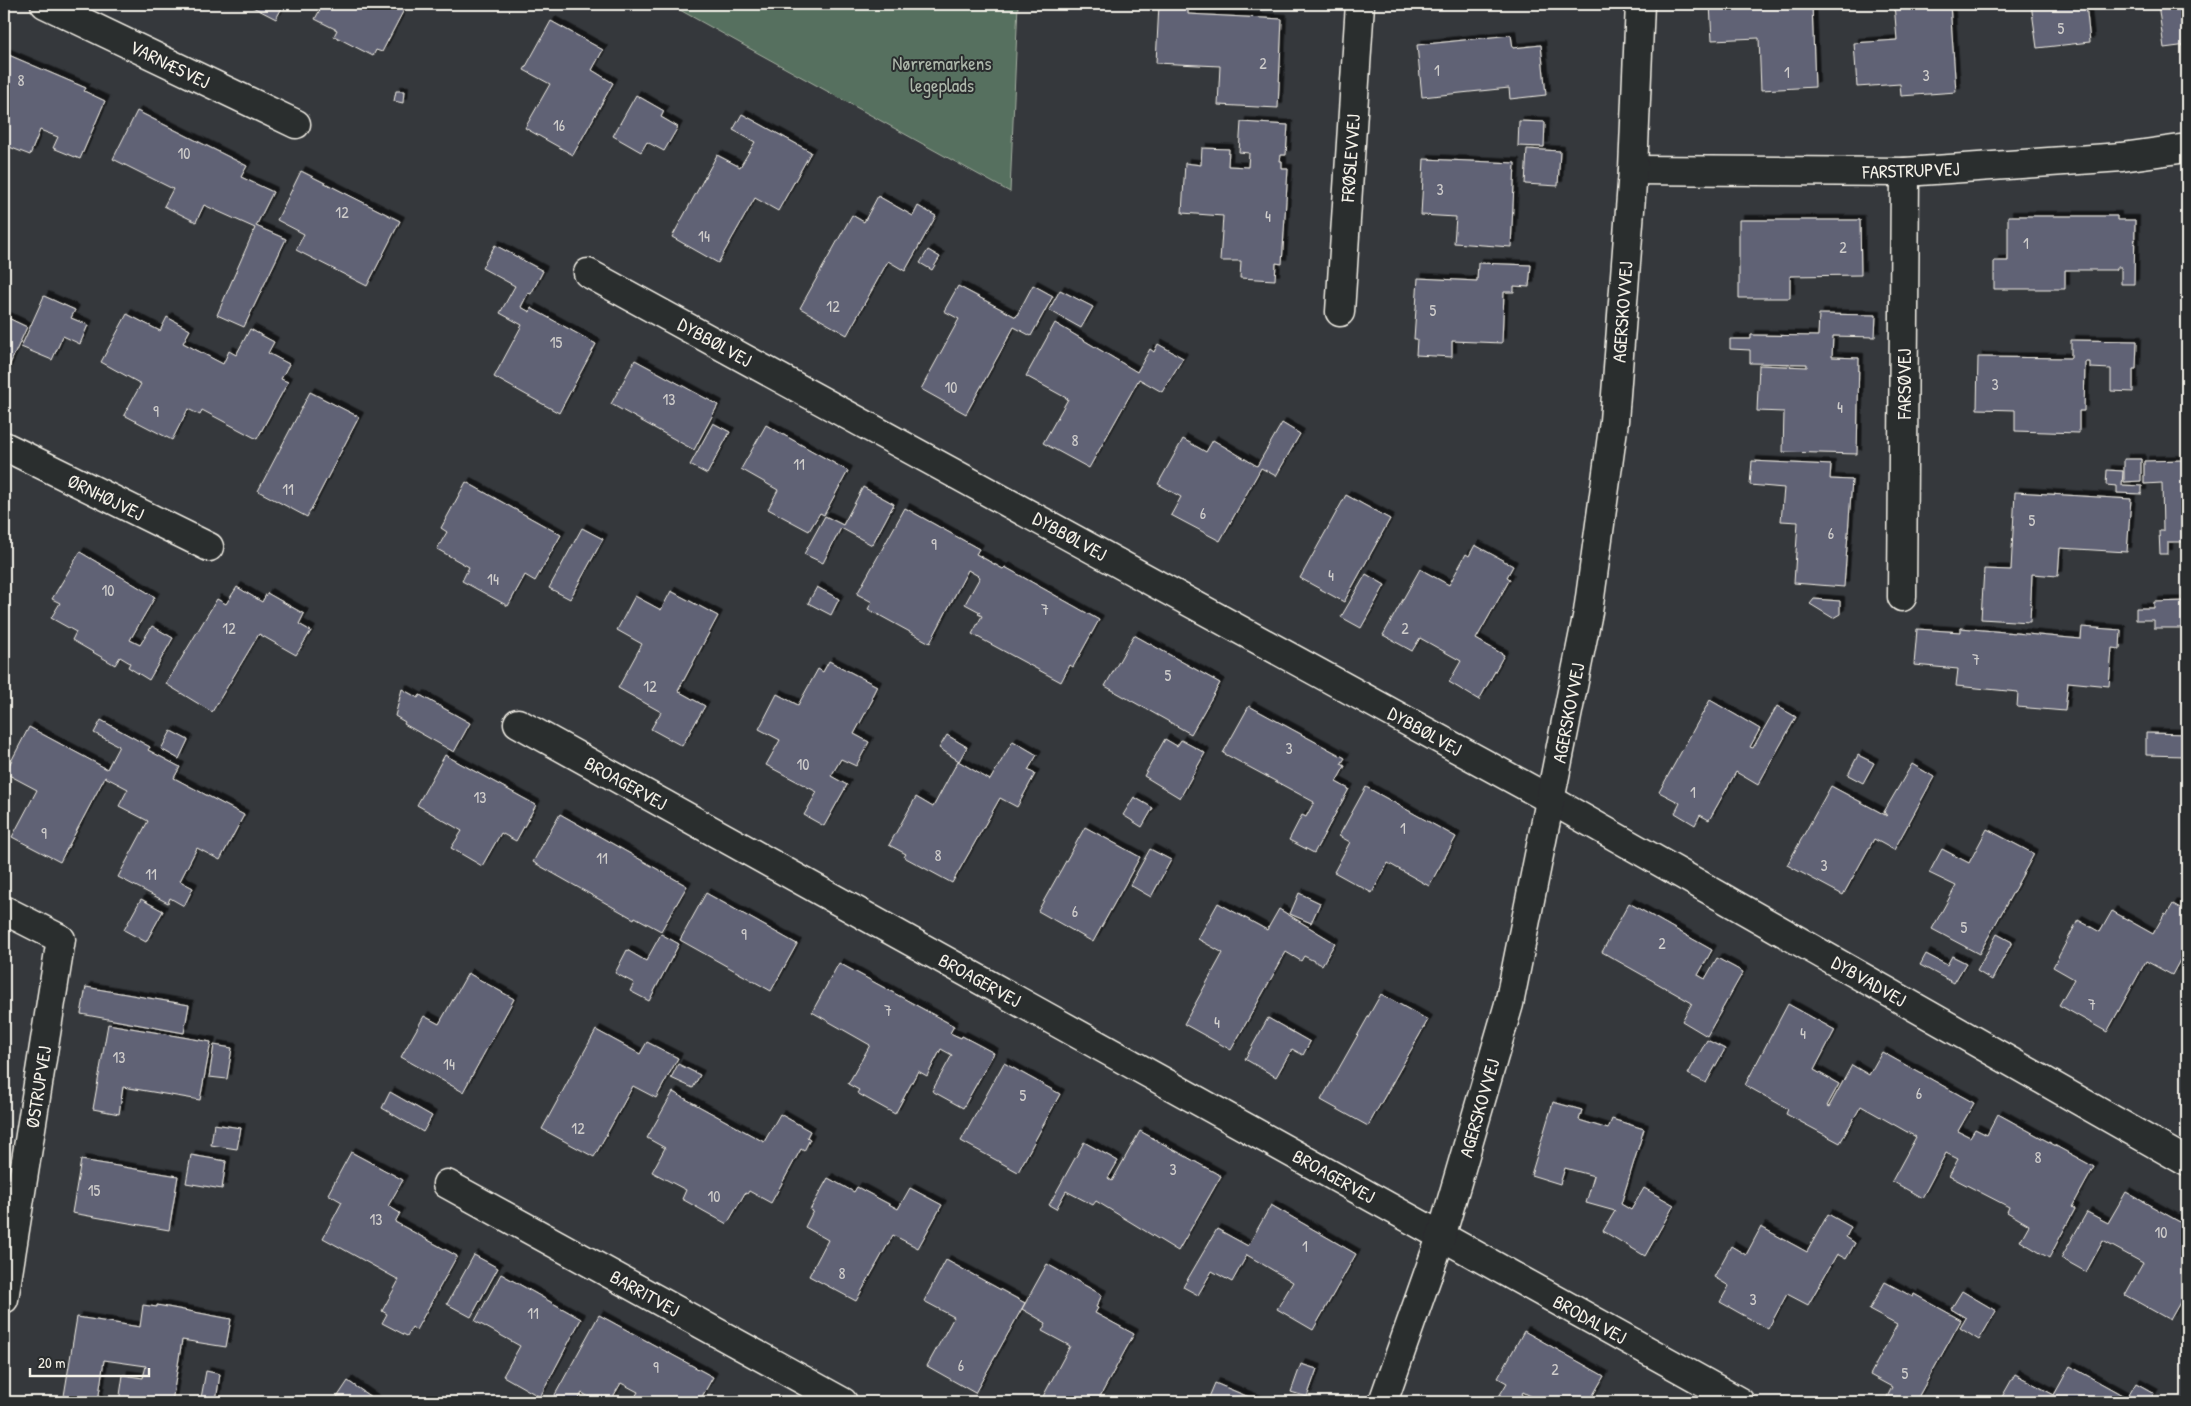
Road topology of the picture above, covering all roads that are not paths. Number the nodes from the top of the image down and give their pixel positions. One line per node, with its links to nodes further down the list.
1 (45, 4): 4 (street, VARNÆSVEJ)
2 (1360, 4): 9 (street, FRØSLEVVEJ)
3 (1640, 4): 6 (street, AGERSKOVVEJ)
4 (296, 124)
5 (2187, 148): 7 (street, FARSTRUPVEJ)
6 (1633, 170): 7 (street, FARSTRUPVEJ); 14 (street, AGERSKOVVEJ)
7 (1906, 172): 12 (street, FARSØVEJ)
8 (588, 272): 14 (street, DYBBØLVEJ)
9 (1340, 312)
10 (4, 446): 11 (street, ØRNHØJVEJ)
11 (209, 547)
12 (1902, 596)
13 (518, 723): 18 (street, BROAGERVEJ)
14 (1551, 800): 16 (street, DYBVADVEJ); 18 (street, AGERSKOVVEJ)
15 (4, 910): 19 (street, ØSTRUPVEJ)
16 (2187, 1162)
17 (446, 1184): 20 (street, BARRITVEJ)
18 (1441, 1237): 21 (street, AGERSKOVVEJ); 22 (street, BRODALVEJ)
19 (4, 1299)
20 (843, 1402)
21 (1383, 1402)
22 (1740, 1402)

